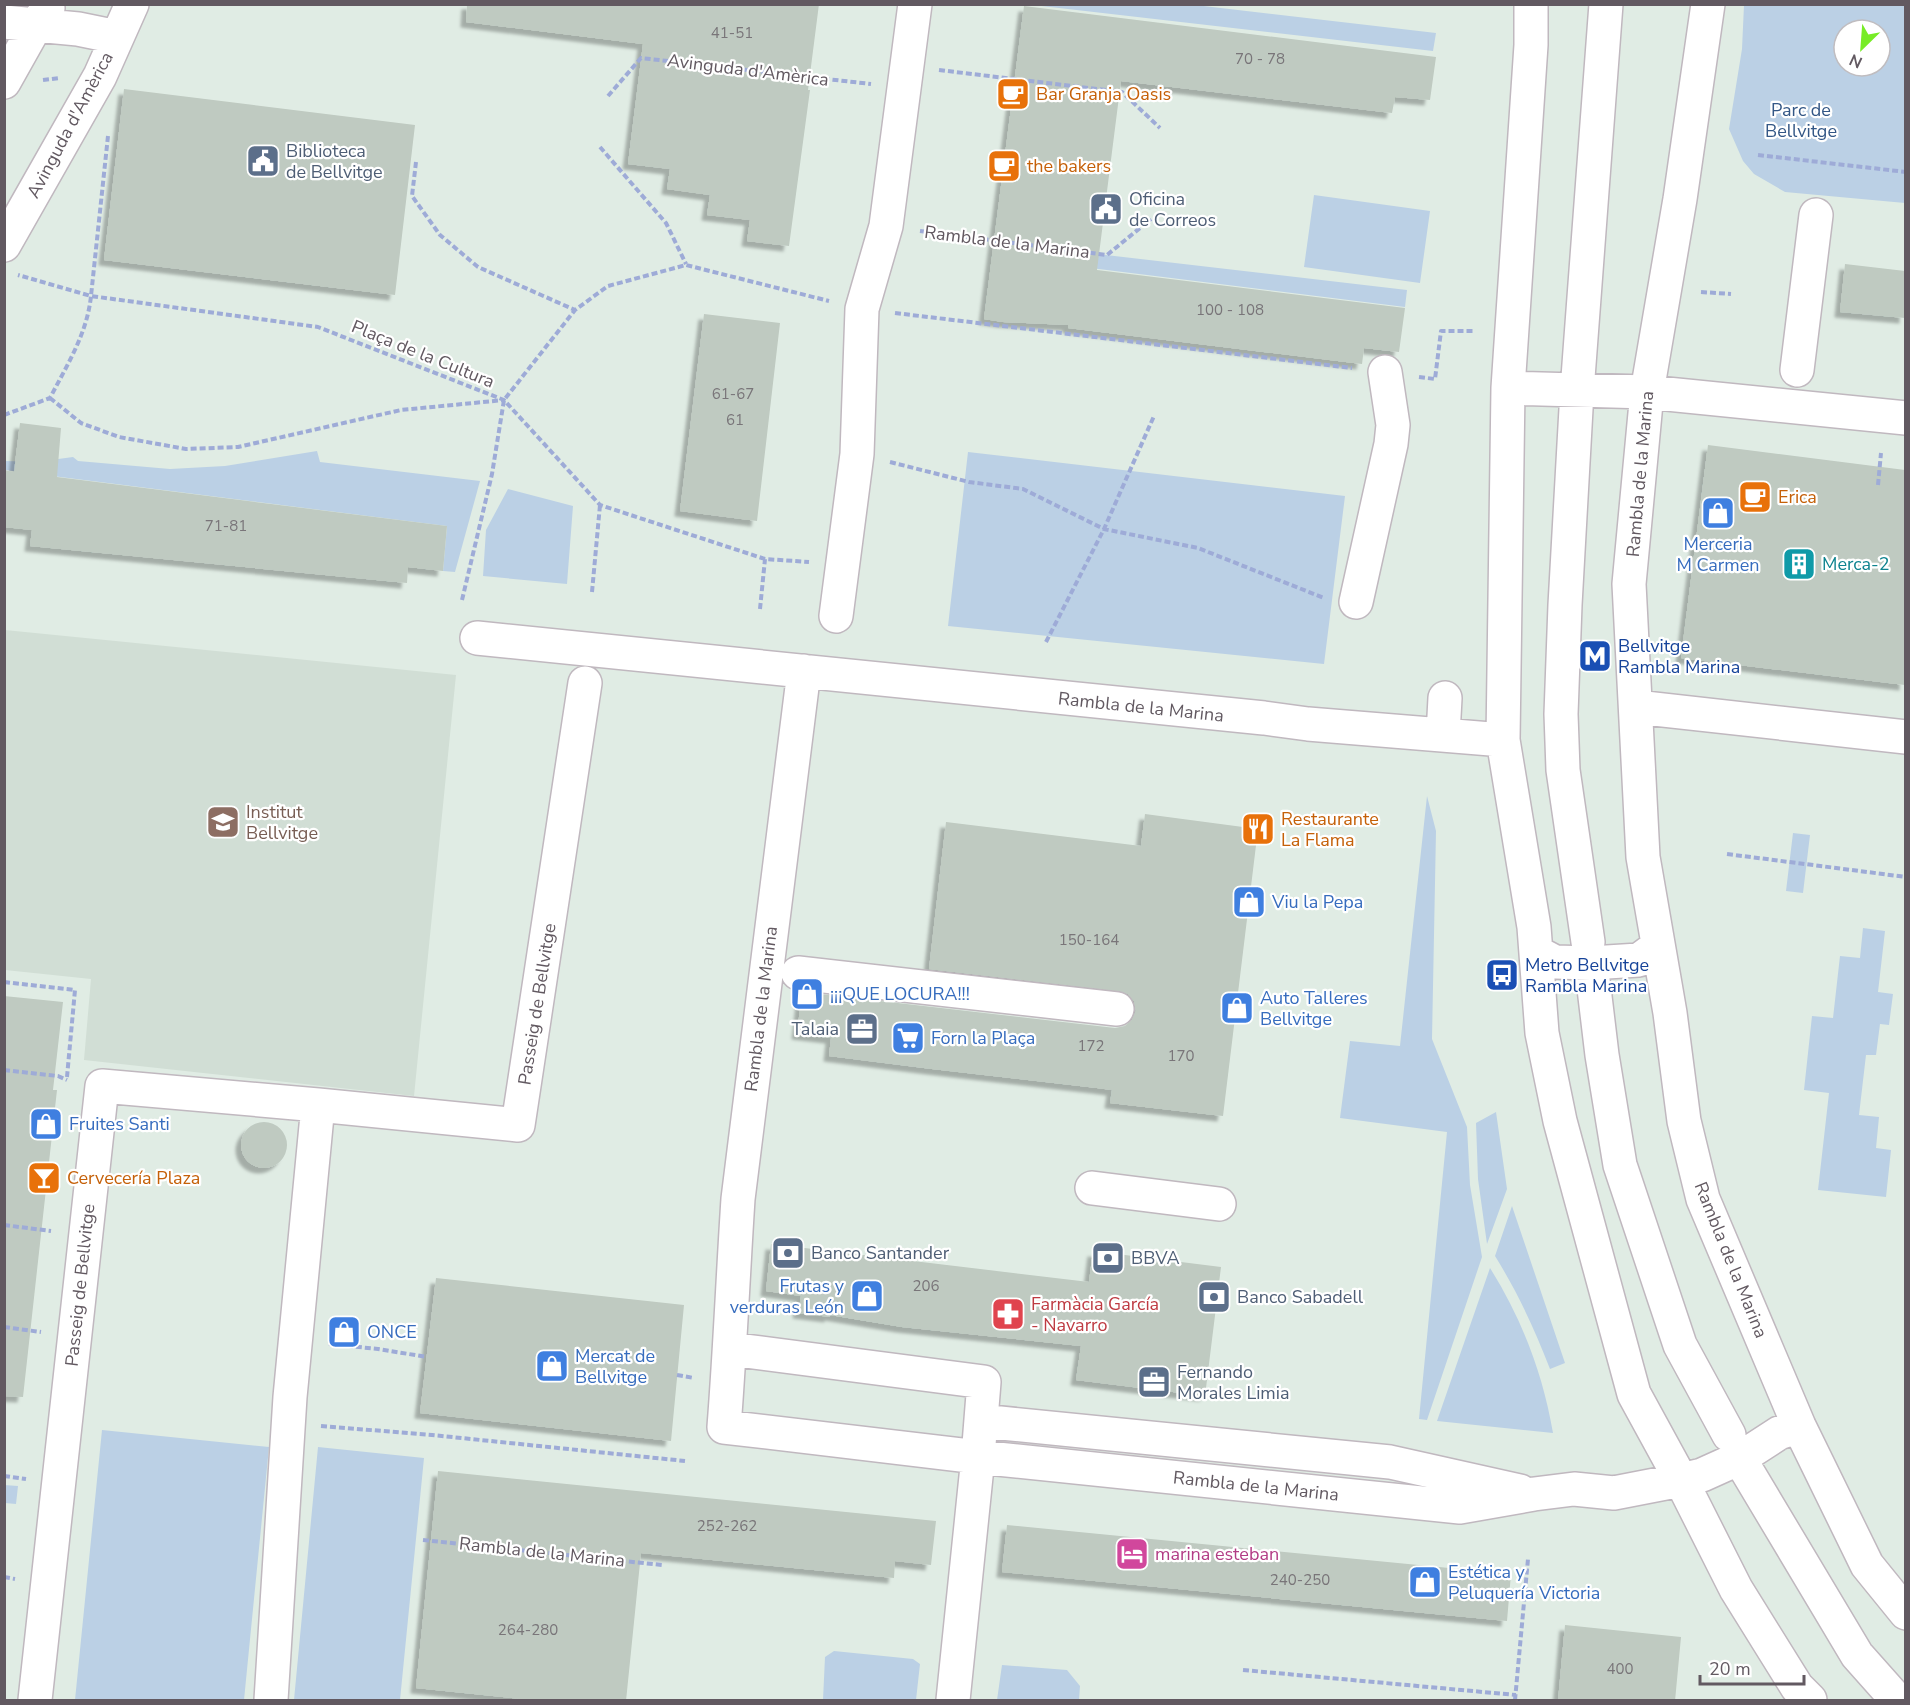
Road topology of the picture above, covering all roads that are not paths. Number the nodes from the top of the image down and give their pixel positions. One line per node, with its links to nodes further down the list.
1 (132, 4): 8 (street, Avinguda d'Amèrica)
2 (915, 4): 19 (street)
3 (1531, 4): 14 (street)
4 (1606, 4): 15 (street)
5 (1708, 4): 16 (street, Rambla de la Marina)
6 (41, 11): 7 (street, Avinguda d'Amèrica); 8 (street, Avinguda d'Amèrica); 9 (street)
7 (4, 22)
8 (117, 37): 11 (street, Avinguda d'Amèrica)
9 (20, 81)
10 (1816, 215): 12 (street)
11 (9, 259)
12 (1797, 370)
13 (1384, 372): 18 (street)
14 (1509, 388): 15 (street); 27 (street)
15 (1577, 391): 16 (street); 28 (street)
16 (1647, 392): 17 (street); 24 (street, Rambla de la Marina)
17 (1905, 418)
18 (1356, 602)
19 (836, 616)
20 (477, 638): 21 (street, Rambla de la Marina)
21 (804, 671): 25 (street, Rambla de la Marina); 37 (street, Rambla de la Marina)
22 (585, 683): 34 (street, Passeig de Bellvitge)
23 (1445, 698): 25 (street)
24 (1636, 707): 26 (street); 29 (street, Rambla de la Marina)
25 (1443, 735): 27 (street, Rambla de la Marina)
26 (1905, 737)
27 (1503, 740): 30 (street)
28 (1588, 942)
29 (1658, 946): 30 (street); 39 (street, Rambla de la Marina)
30 (1536, 952): 43 (street)
31 (798, 973): 33 (street, Rambla de la Marina)
32 (1593, 980): 40 (street)
33 (1117, 1009)
34 (318, 1105): 46 (street, Passeig de Bellvitge); 47 (street)
35 (1092, 1188): 36 (street)
36 (1219, 1204)
37 (730, 1349): 38 (street); 41 (street, Rambla de la Marina)
38 (981, 1421): 41 (street); 44 (street, Rambla de la Marina)
39 (1799, 1426): 43 (street, Rambla de la Marina); 45 (street, Rambla de la Marina)
40 (1729, 1434)
41 (978, 1457): 44 (street, Rambla de la Marina); 48 (street)
42 (1747, 1471): 50 (street)
43 (1681, 1480): 44 (street, Rambla de la Marina); 49 (street)
44 (1534, 1494)
45 (1905, 1613)
46 (35, 1701)
47 (271, 1701)
48 (952, 1701)
49 (1809, 1701)
50 (1897, 1701)

